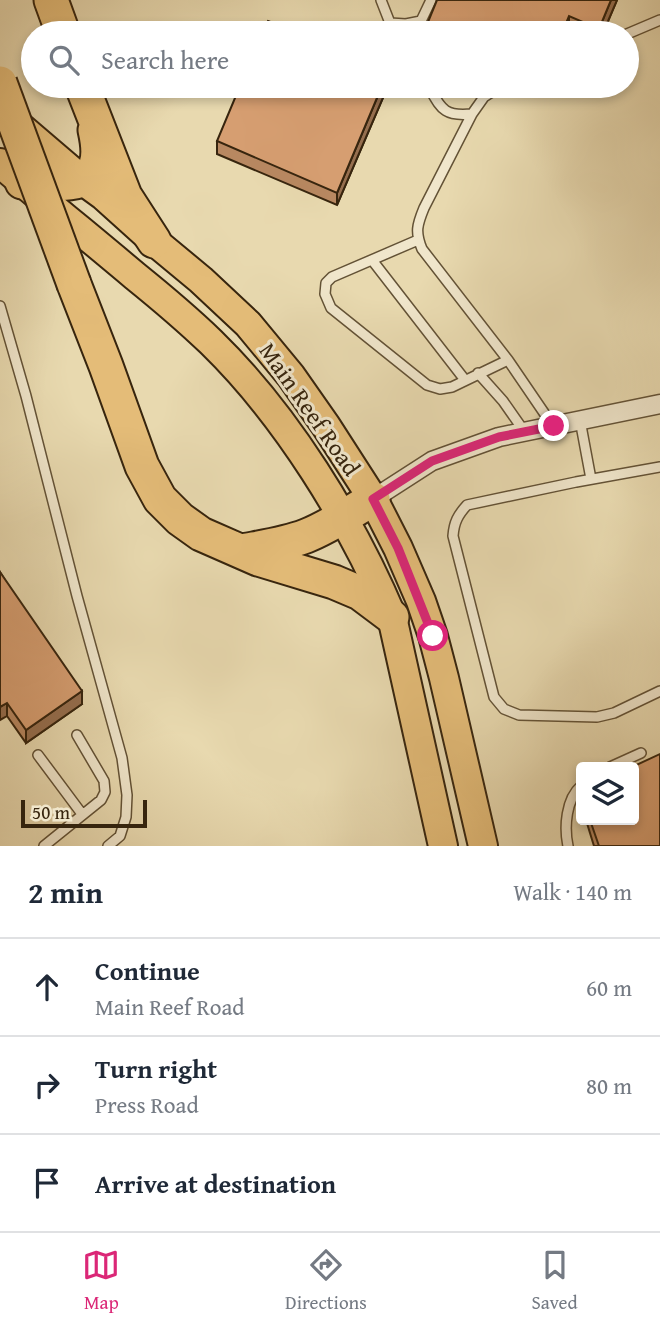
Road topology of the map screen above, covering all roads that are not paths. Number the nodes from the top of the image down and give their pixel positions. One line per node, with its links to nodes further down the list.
1 (51, 0): 5 (highway)
2 (381, 0): 6 (lane)
3 (432, 0): 7 (lane)
4 (660, 20): 8 (lane)
5 (59, 21)
6 (389, 21)
7 (421, 21)
8 (639, 29)
9 (0, 83): 33 (highway, bridge)
10 (86, 98): 17 (highway)
11 (86, 98): 19 (highway)
12 (436, 98): 15 (lane)
13 (483, 98): 15 (lane)
14 (0, 110): 17 (main road, Main Reef Road)
15 (472, 114): 18 (lane)
16 (11, 172): 17 (highway); 32 (main road, Main Reef Road)
17 (82, 180): 19 (main road, Main Reef Road)
18 (418, 240): 20 (lane); 22 (lane)
19 (154, 241): 31 (main road, Main Reef Road)
20 (372, 260): 24 (lane); 24 (lane)
21 (0, 306): 43 (lane)
22 (508, 360): 23 (lane); 27 (lane)
23 (478, 373): 24 (lane); 28 (lane)
24 (465, 380)
25 (660, 404): 26 (street)
26 (580, 420): 27 (street); 30 (lane)
27 (554, 426): 28 (street)
28 (524, 431): 31 (street)
29 (660, 467): 30 (lane)
30 (591, 479): 35 (lane)
31 (373, 499): 32 (highway); 45 (main road, Main Reef Road)
32 (342, 516): 33 (highway); 34 (main road, Main Reef Road)
33 (239, 551): 34 (highway)
34 (392, 617): 44 (main road, Main Reef Road)
35 (660, 691)
36 (77, 735): 41 (lane)
37 (641, 753): 39 (lane)
38 (38, 755): 41 (lane)
39 (621, 762)
40 (576, 791): 46 (lane)
41 (82, 814): 42 (lane)
42 (44, 846)
43 (108, 846)
44 (443, 846)
45 (483, 846)
46 (568, 846)

